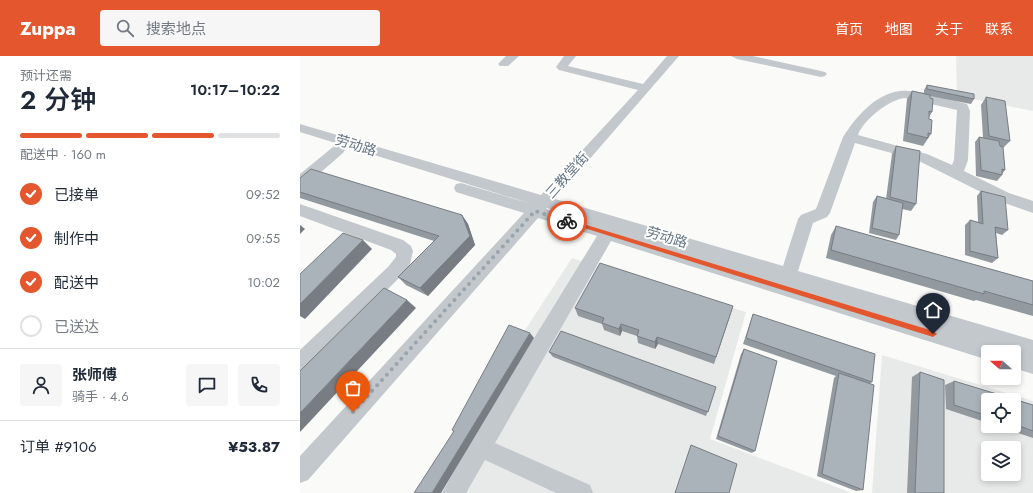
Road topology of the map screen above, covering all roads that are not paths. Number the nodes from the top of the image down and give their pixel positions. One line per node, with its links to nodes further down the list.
1 (513, 56): 5 (street)
2 (570, 56): 7 (street)
3 (673, 56): 7 (street, 三教堂街)
4 (738, 56): 6 (street)
5 (504, 64)
6 (821, 74)
7 (646, 88): 14 (street, 三教堂街)
8 (300, 128): 14 (street, 劳动路)
9 (850, 137): 12 (street); 12 (street); 18 (street)
10 (300, 138): 11 (street, 劳动路)
11 (338, 150): 13 (street); 14 (street, 劳动路)
12 (956, 173): 15 (street)
13 (300, 182)
14 (540, 206): 17 (street, 劳动路); 18 (street, 劳动路); 25 (street, 三教堂街)
15 (1033, 207)
16 (300, 210): 22 (street)
17 (607, 234): 19 (street, 劳动路); 24 (street)
18 (789, 274): 20 (street, 劳动路)
19 (981, 349)
20 (1033, 349)
21 (1021, 361): 23 (street)
22 (300, 363)
23 (1033, 364)
24 (480, 447): 26 (street); 27 (street)
25 (300, 472)
26 (453, 493)
27 (582, 493)

